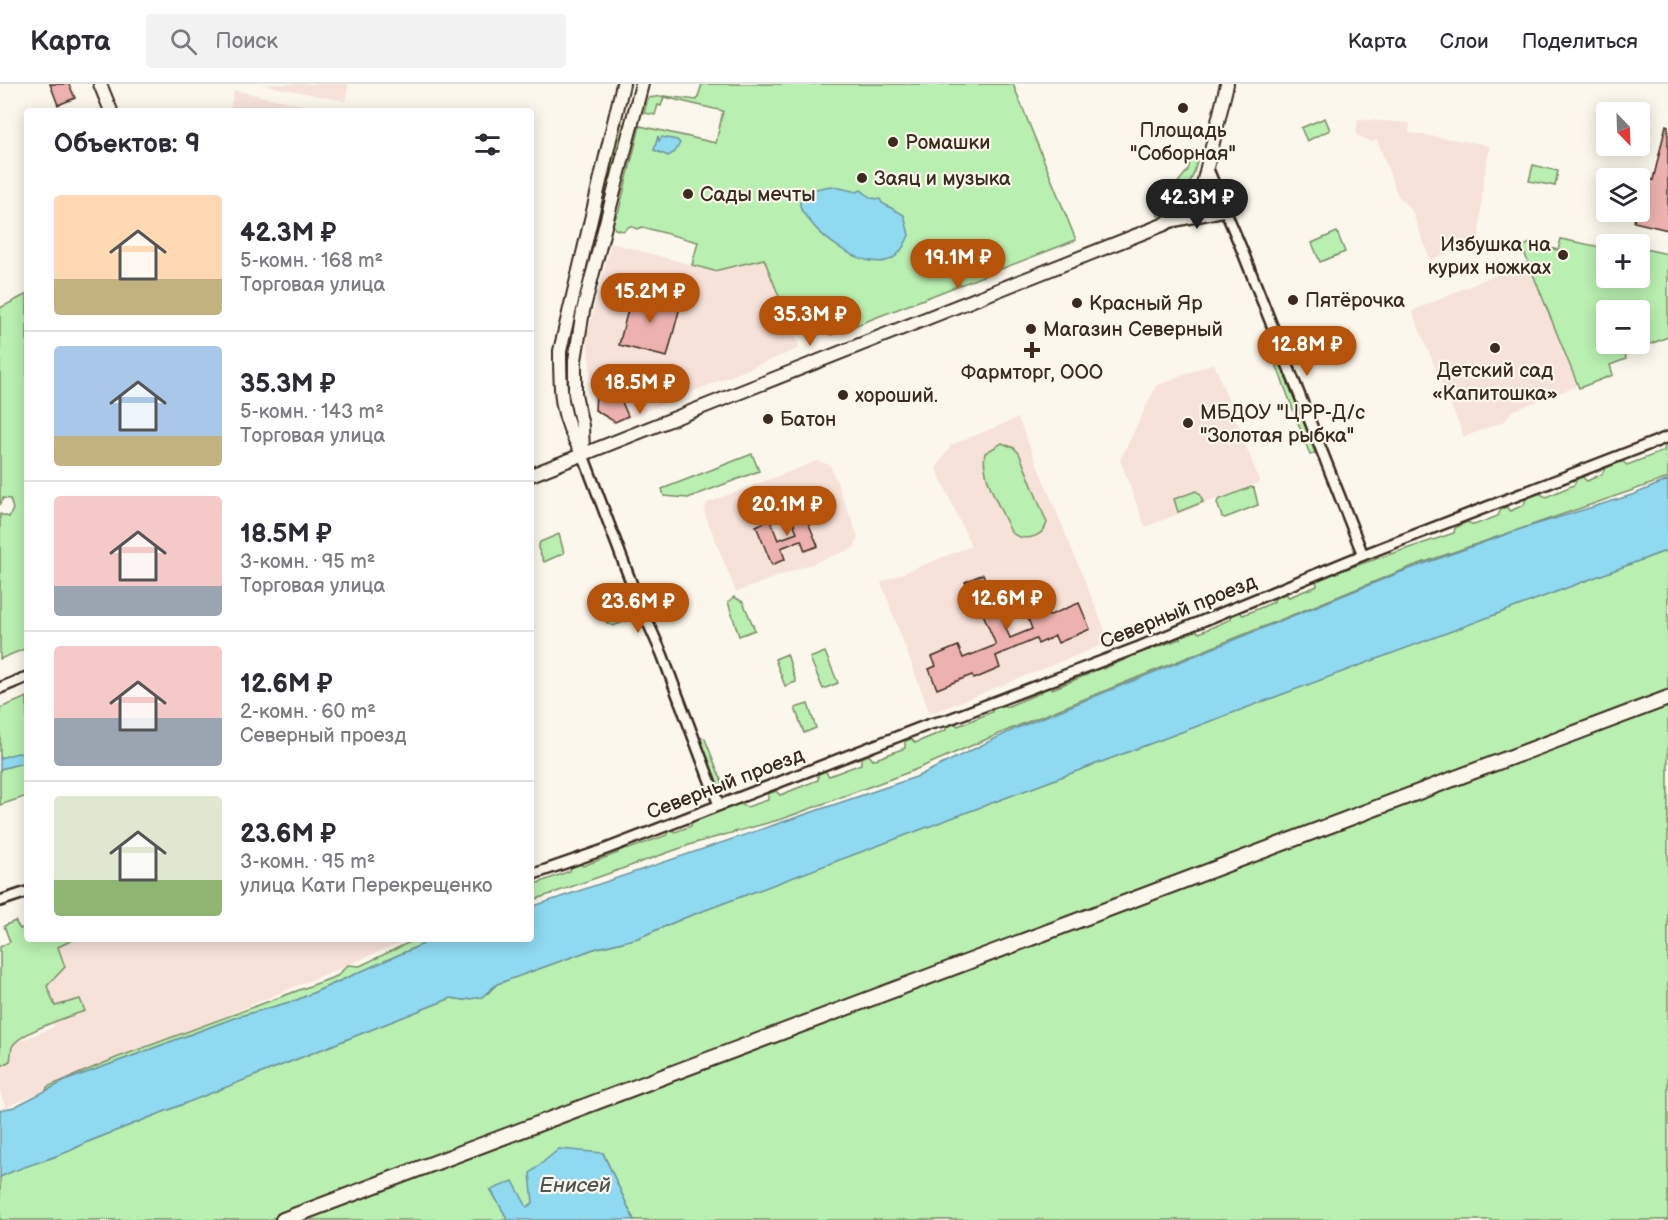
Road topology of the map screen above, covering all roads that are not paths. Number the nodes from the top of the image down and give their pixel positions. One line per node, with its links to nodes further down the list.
1 (100, 84): 5 (street)
2 (623, 84): 12 (street)
3 (642, 84): 12 (street)
4 (1227, 84): 6 (street)
5 (110, 108)
6 (1206, 166): 7 (street); 8 (street)
7 (1203, 184): 8 (street); 9 (street); 10 (street)
8 (1216, 189): 9 (street)
9 (1225, 211): 10 (street); 14 (street)
10 (1165, 224): 12 (street)
11 (1668, 437): 14 (street, Северный проезд)
12 (583, 455): 13 (street); 18 (street)
13 (534, 474)
14 (1363, 555): 18 (street, Северный проезд)
15 (24, 678): 16 (street)
16 (0, 688)
17 (1668, 698): 22 (main road)
18 (719, 805): 19 (street, Северный проезд)
19 (534, 874)
20 (24, 893): 21 (street)
21 (0, 901)
22 (283, 1220)

